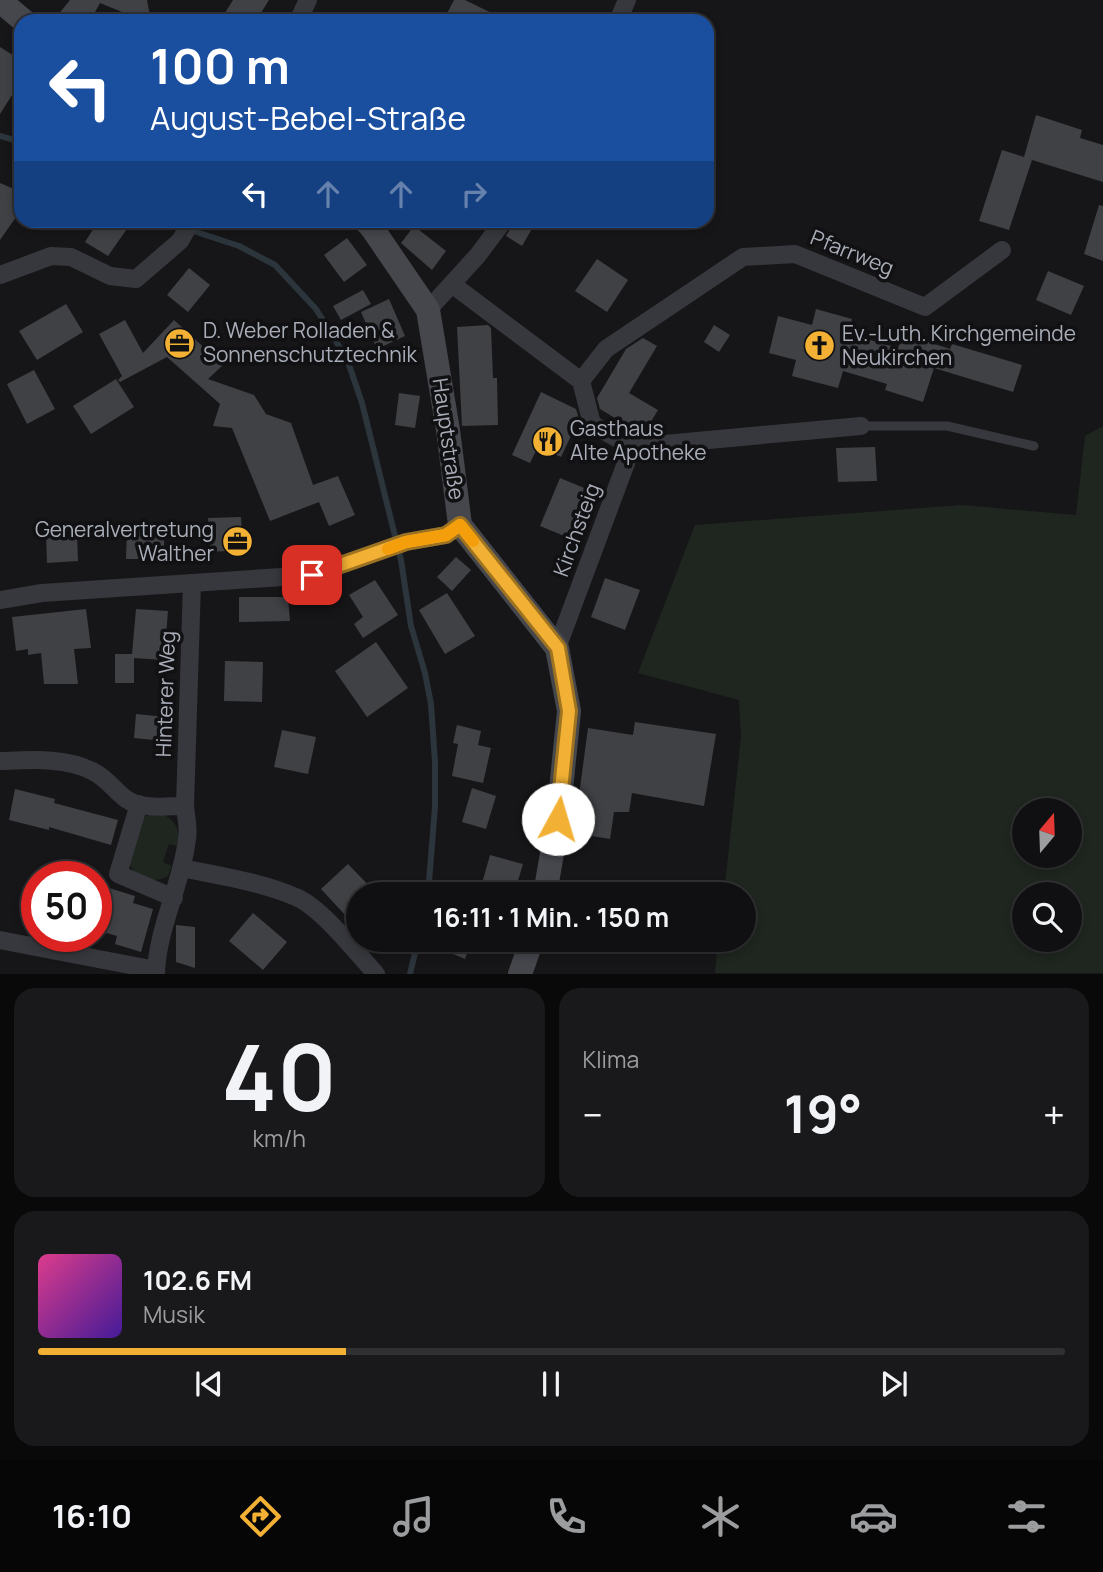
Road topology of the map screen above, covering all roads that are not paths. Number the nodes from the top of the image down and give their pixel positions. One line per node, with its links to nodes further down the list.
1 (0, 1): 2 (main road)
2 (16, 14)
3 (188, 228): 7 (street)
4 (372, 228): 9 (main road, Hauptstraße)
5 (497, 228): 8 (street)
6 (1002, 250): 10 (street, Pfarrweg)
7 (0, 275)
8 (453, 285): 9 (street); 10 (street)
9 (428, 310): 14 (main road, Hauptstraße)
10 (581, 381): 13 (street)
11 (861, 426): 12 (lane); 13 (street)
12 (1034, 446)
13 (632, 447): 17 (street, Kirchsteig)
14 (460, 525): 15 (street); 17 (main road, Hauptstraße)
15 (192, 583): 16 (street); 20 (street, Hinterer Weg)
16 (0, 600)
17 (558, 648): 22 (main road, Hauptstraße)
18 (0, 761): 19 (street)
19 (138, 804): 20 (street); 23 (street)
20 (185, 806): 21 (street, Hinterer Weg)
21 (182, 867): 23 (street, Hinterer Weg); 27 (street)
22 (547, 882)
23 (174, 898): 26 (street, Hinterer Weg)
24 (0, 940): 26 (street)
25 (528, 952): 28 (main road)
26 (156, 972)
27 (376, 974)
28 (520, 974)

